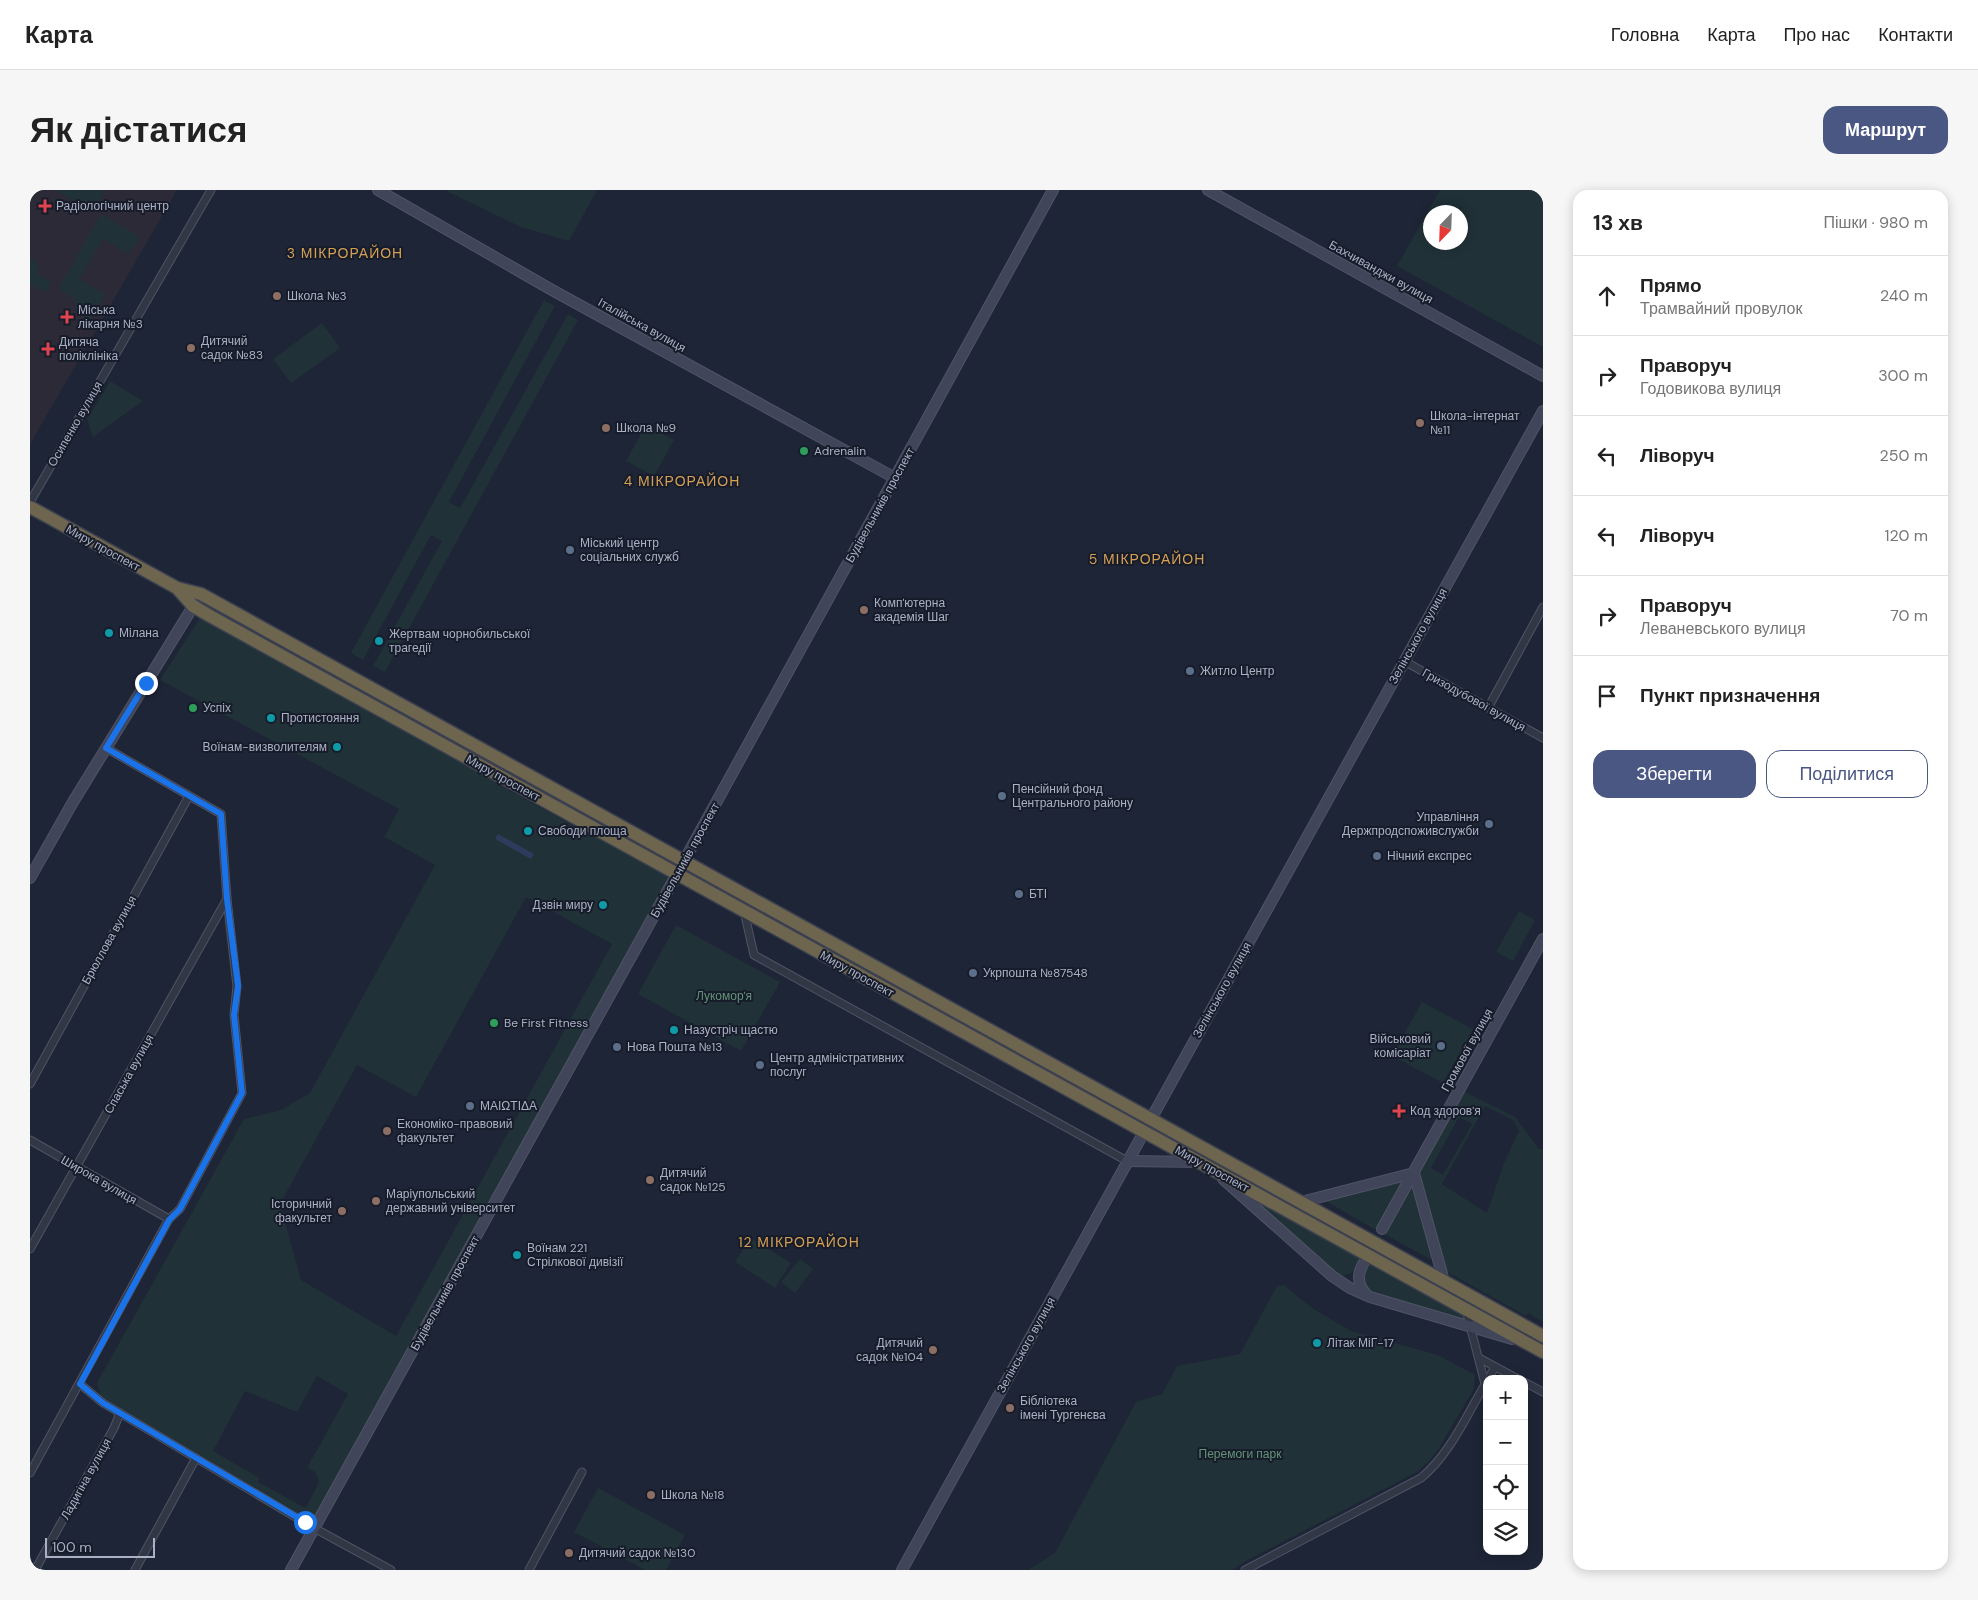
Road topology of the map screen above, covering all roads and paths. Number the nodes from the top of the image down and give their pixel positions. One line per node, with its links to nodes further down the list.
1 (211, 190): 8 (street, Осипенко вулиця)
2 (378, 190): 7 (street, Італійська вулиця)
3 (1053, 190): 7 (street, Будівельників проспект)
4 (1208, 190): 5 (street, Бахчиванджи вулиця)
5 (1543, 376)
6 (1543, 411): 14 (street, Зелінського вулиця)
7 (895, 478): 19 (street, Будівельників проспект)
8 (30, 502)
9 (30, 507): 10 (highway, Миру проспект)
10 (177, 588): 11 (highway, Миру проспект); 12 (highway, Миру проспект)
11 (201, 594): 12 (street); 19 (highway, Миру проспект)
12 (193, 606): 17 (street); 20 (highway, Миру проспект)
13 (1543, 607): 15 (street)
14 (1404, 662): 15 (street, Гризодубової вулиця); 26 (street, Зелінського вулиця)
15 (1488, 708): 16 (street, Гризодубової вулиця)
16 (1543, 738)
17 (106, 748): 18 (street); 21 (street)
18 (189, 796): 22 (street); 25 (street, Брюллова вулиця)
19 (684, 861): 20 (highway, Будівельників проспект); 26 (highway, Миру проспект)
20 (677, 874): 23 (highway, Миру проспект); 59 (street, Будівельників проспект)
21 (30, 878)
22 (227, 899): 31 (street, Спаська вулиця); 35 (street)
23 (744, 911): 27 (highway, Миру проспект); 29 (street)
24 (1543, 939): 33 (street, Громової вулиця)
25 (30, 1084)
26 (1151, 1119): 27 (highway, Зелінського вулиця); 34 (highway, Миру проспект)
27 (1144, 1132): 29 (street, Зелінського вулиця); 30 (highway, Миру проспект)
28 (30, 1140): 31 (street, Широка вулиця)
29 (1127, 1161): 30 (street); 66 (street, Зелінського вулиця)
30 (1199, 1162): 32 (highway, Миру проспект)
31 (77, 1167): 35 (street, Широка вулиця); 37 (street, Спаська вулиця)
32 (1212, 1170): 38 (street); 41 (highway, Миру проспект)
33 (1414, 1173): 34 (street); 36 (street, Громової вулиця); 39 (street)
34 (1301, 1202): 39 (highway, Миру проспект)
35 (169, 1220): 51 (street)
36 (1382, 1230)
37 (30, 1249)
38 (1332, 1276): 40 (street); 40 (street)
39 (1444, 1281): 43 (highway, Миру проспект)
40 (1370, 1297): 42 (street)
41 (1466, 1310): 42 (street); 44 (highway, Миру проспект)
42 (1470, 1326): 44 (street); 46 (street)
43 (1543, 1336)
44 (1525, 1342): 45 (highway, Миру проспект)
45 (1543, 1352)
46 (1478, 1358): 47 (street); 48 (street)
47 (1495, 1366): 49 (street); 50 (street)
48 (1485, 1375)
49 (1490, 1375)
50 (1511, 1375)
51 (80, 1384): 55 (street); 58 (street)
52 (1528, 1384): 54 (street)
53 (1483, 1388): 67 (street)
54 (1543, 1392)
55 (120, 1413): 56 (street); 61 (street, Ладигіна вулиця)
56 (196, 1458): 59 (street); 62 (street)
57 (582, 1472): 65 (street)
58 (30, 1473)
59 (314, 1528): 60 (street); 63 (street, Будівельників проспект)
60 (379, 1567): 64 (street)
61 (35, 1570)
62 (135, 1570)
63 (291, 1570)
64 (391, 1570)
65 (530, 1570)
66 (902, 1570)
67 (1245, 1570)

